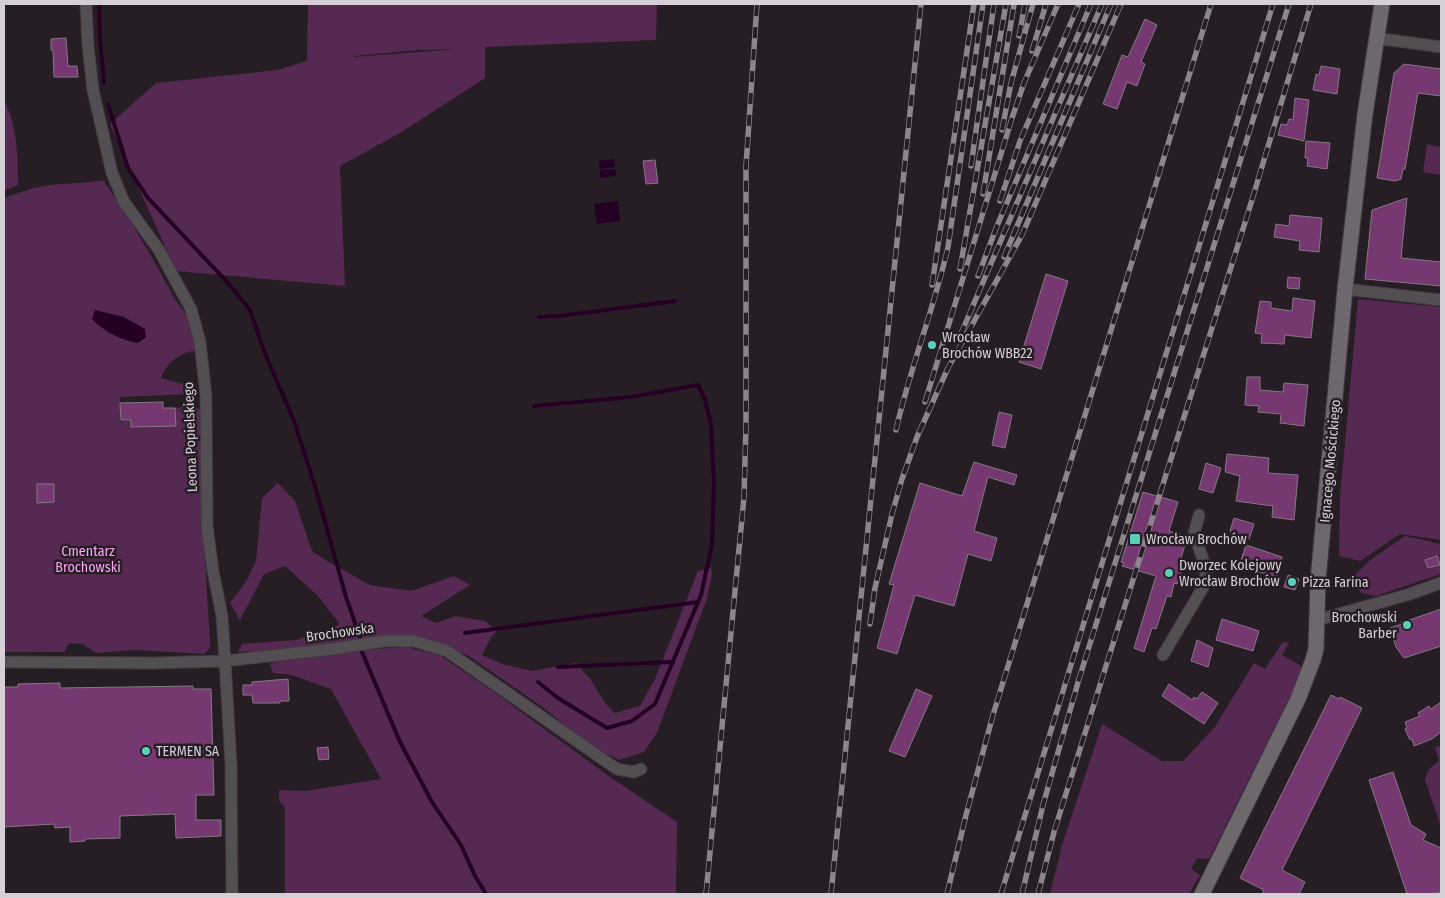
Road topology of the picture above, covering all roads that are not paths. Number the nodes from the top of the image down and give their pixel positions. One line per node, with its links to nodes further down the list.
1 (86, 4): 11 (street, Leona Popielskiego)
2 (1382, 4): 3 (street, Ignacego Mościckiego)
3 (1376, 38): 4 (street); 5 (street, Ignacego Mościckiego)
4 (1441, 48)
5 (1345, 289): 6 (street); 9 (street, Ignacego Mościckiego)
6 (1441, 300)
7 (1199, 515): 10 (street)
8 (1441, 584): 9 (street)
9 (1317, 620): 15 (street, Ignacego Mościckiego)
10 (1163, 655)
11 (225, 661): 12 (street, Brochowska); 13 (street, Brochowska); 14 (street, Leona Popielskiego)
12 (4, 662)
13 (641, 769)
14 (232, 894)
15 (1202, 894)

